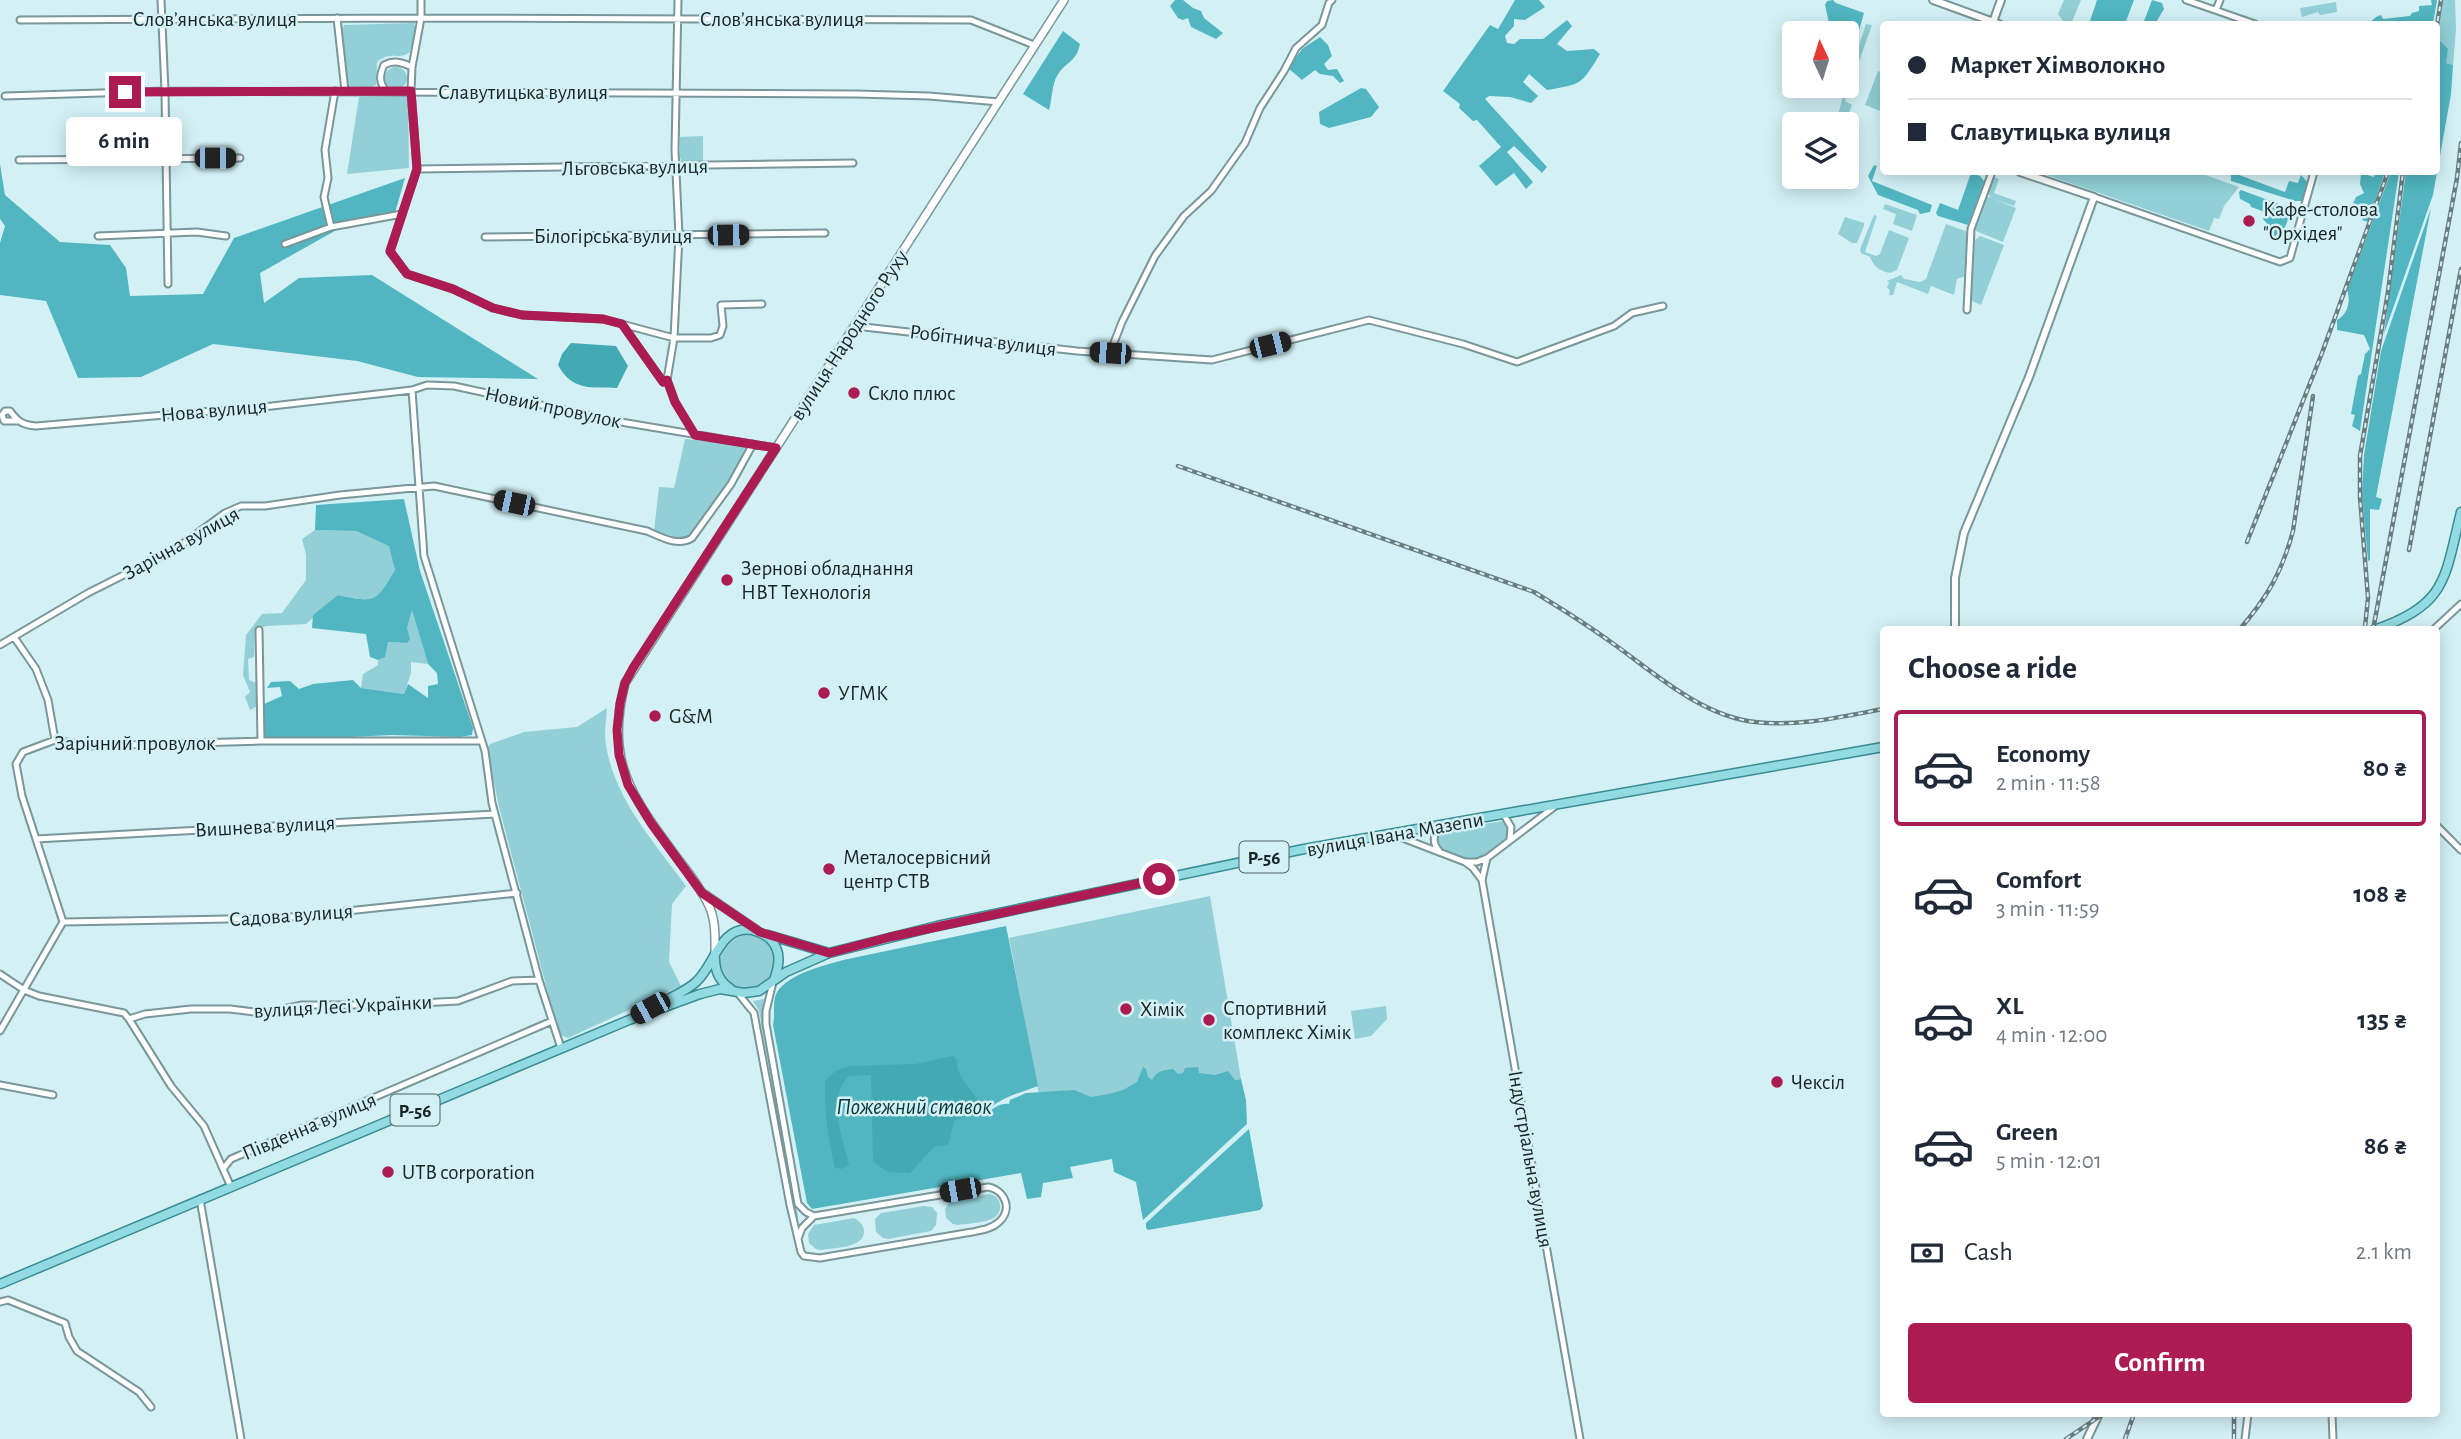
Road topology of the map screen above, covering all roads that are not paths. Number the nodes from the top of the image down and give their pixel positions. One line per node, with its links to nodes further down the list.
1 (161, 0): 14 (street)
2 (421, 0): 12 (street)
3 (678, 0): 13 (street)
4 (1064, 0): 19 (main road, вулиця Народного Руху)
5 (1332, 0): 55 (street)
6 (1933, 0): 16 (street)
7 (2001, 0): 17 (street)
8 (2186, 0): 10 (street)
9 (2220, 0): 10 (street)
10 (2216, 10): 18 (street)
11 (337, 18): 12 (street, Словʼянська вулиця); 14 (street, Словʼянська вулиця); 23 (street)
12 (421, 18): 13 (street, Словʼянська вулиця); 20 (street)
13 (677, 18): 19 (street, Словʼянська вулиця); 26 (street)
14 (162, 19): 15 (street, Словʼянська вулиця); 21 (street)
15 (20, 20)
16 (1991, 21)
17 (1996, 21)
18 (2247, 21)
19 (1034, 45): 28 (main road, вулиця Народного Руху)
20 (412, 67): 24 (street); 25 (street)
21 (165, 91): 22 (street, Славутицька вулиця); 27 (street, Славутицька вулиця); 30 (street)
22 (335, 91): 23 (street, Славутицька вулиця); 40 (street)
23 (345, 91): 25 (street, Славутицька вулиця)
24 (411, 91): 25 (street, Славутицька вулиця); 26 (street, Славутицька вулиця); 34 (street)
25 (387, 92)
26 (676, 93): 28 (street, Славутицька вулиця); 33 (street)
27 (5, 96)
28 (999, 102): 53 (main road, вулиця Народного Руху)
29 (240, 158): 30 (street)
30 (165, 159): 31 (street); 41 (street)
31 (19, 160)
32 (853, 163): 33 (street, Льговська вулиця)
33 (675, 167): 34 (street, Льговська вулиця); 45 (street)
34 (417, 169): 39 (street)
35 (1991, 175): 51 (street)
36 (2029, 175): 38 (street)
37 (2313, 175): 38 (street)
38 (2094, 197): 65 (street)
39 (402, 214): 40 (street); 52 (street)
40 (331, 227): 47 (street)
41 (166, 233): 43 (street); 44 (street); 48 (street)
42 (825, 233): 45 (street, Білогірська вулиця)
43 (98, 236)
44 (226, 236)
45 (679, 236): 46 (street, Білогірська вулиця); 54 (street)
46 (485, 237)
47 (285, 244)
48 (167, 284)
49 (762, 304): 54 (street)
50 (1663, 306): 55 (street, Робітнича вулиця)
51 (1967, 310)
52 (622, 324): 54 (street); 56 (street)
53 (855, 326): 55 (street, Робітнича вулиця); 61 (main road, вулиця Народного Руху)
54 (674, 338): 56 (street)
55 (1110, 353)
56 (667, 380): 59 (street)
57 (412, 390): 58 (street, Нова вулиця); 59 (street, Новий провулок); 62 (street)
58 (18, 421)
59 (695, 435): 60 (street, Новий провулок)
60 (753, 444): 61 (street, Новий провулок); 62 (street)
61 (776, 448): 89 (main road, вулиця Народного Руху)
62 (419, 486): 69 (street, Зарічна вулиця); 73 (street)
63 (2461, 512): 66 (main road)
64 (2461, 604): 67 (street)
65 (1955, 626)
66 (2386, 626)
67 (2437, 626)
68 (260, 630): 72 (street)
69 (14, 637): 70 (street, Зарічна вулиця); 71 (street)
70 (0, 645)
71 (55, 740): 72 (street, Зарічний провулок); 81 (street, Зарічний провулок)
72 (261, 741): 73 (street, Зарічний провулок)
73 (481, 741): 76 (street)
74 (1880, 748): 75 (main road, вулиця Івана Мазепи / Р-56)
75 (1555, 806): 77 (main road, вулиця Івана Мазепи / Р-56); 82 (street)
76 (495, 814): 81 (street, Вишнева вулиця); 88 (street)
77 (1504, 815): 78 (main road, вулиця Івана Мазепи / Р-56); 82 (street)
78 (1438, 827): 80 (main road, вулиця Івана Мазепи / Р-56); 84 (street)
79 (2440, 828): 83 (street)
80 (1392, 834): 84 (street); 92 (main road, вулиця Івана Мазепи / Р-56)
81 (36, 839): 90 (street, Зарічний провулок)
82 (1510, 839): 85 (street)
83 (2461, 850)
84 (1442, 854): 86 (street)
85 (1487, 858): 86 (street); 87 (street, Індустріальна вулиця)
86 (1465, 862): 87 (street)
87 (1482, 880): 118 (street, Індустріальна вулиця)
88 (517, 893): 90 (street, Садова вулиця); 95 (street)
89 (702, 893): 91 (main road, вулиця Народного Руху); 93 (main road, вулиця Народного Руху)
90 (63, 922): 97 (street)
91 (760, 932): 92 (main road, Р-56); 93 (main road, Р-56); 96 (main road)
92 (829, 953): 96 (main road, вулиця Івана Мазепи / Р-56)
93 (716, 957): 98 (main road); 100 (main road, Р-56)
94 (0, 974): 97 (street, вулиця Лесі Українки)
95 (539, 980): 99 (street, вулиця Лесі Українки); 101 (street)
96 (774, 980): 98 (main road, Р-56); 109 (street)
97 (24, 990): 99 (street, вулиця Лесі Українки); 102 (street)
98 (737, 992): 100 (main road, Р-56); 110 (street)
99 (129, 1018): 106 (street)
100 (629, 1020): 103 (main road, Р-56)
101 (552, 1021): 103 (street); 106 (street, Південна вулиця)
102 (0, 1031)
103 (561, 1048): 107 (main road, Р-56)
104 (0, 1085): 105 (street)
105 (53, 1095)
106 (223, 1169): 107 (street)
107 (231, 1186): 108 (main road, Р-56)
108 (200, 1199): 111 (main road, Р-56); 117 (street)
109 (814, 1216): 110 (street); 110 (street)
110 (798, 1239)
111 (0, 1284)
112 (0, 1302): 113 (street)
113 (151, 1407)
114 (2098, 1417): 119 (street)
115 (2248, 1417): 120 (street)
116 (2332, 1417): 121 (street)
117 (241, 1439)
118 (1580, 1439)
119 (2087, 1439)
120 (2245, 1439)
121 (2333, 1439)

